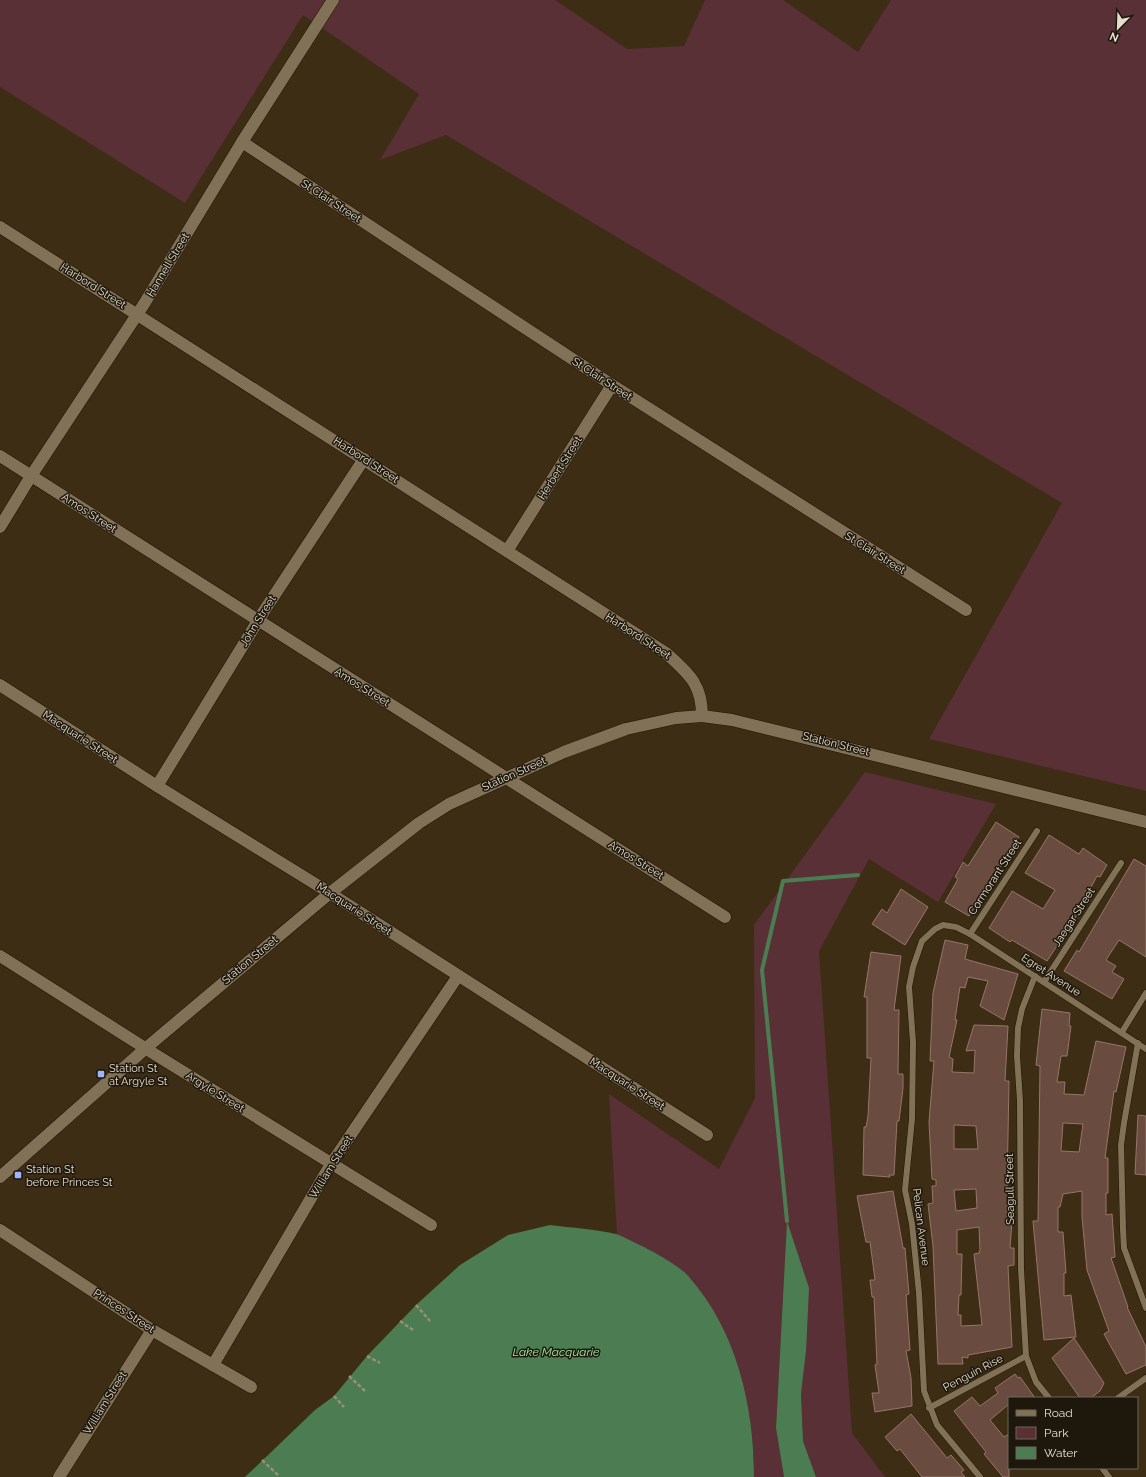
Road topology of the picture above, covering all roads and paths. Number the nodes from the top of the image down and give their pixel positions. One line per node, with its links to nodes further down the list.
1 (332, 0): 2 (street, Hannell Street)
2 (242, 142): 4 (street, Hannell Street); 5 (street, St Clair Street)
3 (0, 227): 4 (street, Harbord Street)
4 (138, 314): 7 (street, Harbord Street); 8 (street, Hannell Street)
5 (612, 385): 10 (street, Herbert Street); 11 (street, St Clair Street)
6 (0, 456): 8 (street, Amos Street)
7 (364, 459): 10 (street, Harbord Street); 12 (street, John Street)
8 (31, 476): 9 (street, Hannell Street); 12 (street, Amos Street)
9 (0, 528)
10 (507, 551): 14 (street, Harbord Street)
11 (966, 610)
12 (258, 621): 15 (street, Amos Street); 16 (street, John Street)
13 (0, 685): 16 (street, Macquarie Street)
14 (702, 716): 15 (street, Station Street); 17 (street, Station Street)
15 (505, 778): 20 (street, Station Street); 21 (street, Amos Street)
16 (157, 786): 20 (street, Macquarie Street)
17 (1146, 822)
18 (1037, 831): 23 (lane, Cormorant Street)
19 (1121, 863): 27 (lane, Jaegar Street)
20 (330, 893): 25 (street, Macquarie Street); 31 (street, Station Street)
21 (725, 917)
22 (943, 925): 23 (lane, Egret Avenue); 56 (lane, Pelican Avenue)
23 (970, 934): 26 (lane, Egret Avenue)
24 (0, 956): 31 (street, Argyle Street)
25 (458, 976): 33 (street, Macquarie Street); 34 (street, William Street)
26 (1035, 976): 27 (lane, Egret Avenue); 45 (lane, Seagull Street)
27 (1044, 982): 29 (lane, Egret Avenue)
28 (1146, 993): 29 (lane)
29 (1122, 1032): 30 (lane, Egret Avenue)
30 (1138, 1043): 32 (lane, Egret Avenue); 39 (lane)
31 (146, 1048): 34 (street, Argyle Street); 35 (street, Station Street)
32 (1146, 1048)
33 (707, 1135)
34 (331, 1164): 36 (street, Argyle Street); 47 (street, William Street)
35 (0, 1177)
36 (431, 1225)
37 (0, 1230): 42 (street, Princes Street)
38 (416, 1305): 41 (path)
39 (1146, 1308)
40 (400, 1321): 43 (path)
41 (430, 1321)
42 (152, 1330): 47 (street, Princes Street); 60 (street, William Street)
43 (414, 1330)
44 (367, 1356): 46 (path)
45 (1026, 1356): 53 (lane, Seagull Street); 56 (lane, Penguin Rise)
46 (380, 1363)
47 (212, 1364): 50 (street, Princes Street)
48 (348, 1376): 51 (path)
49 (1146, 1378): 54 (lane)
50 (251, 1387)
51 (365, 1391)
52 (334, 1396): 55 (path)
53 (1048, 1397)
54 (1119, 1397)
55 (344, 1407)
56 (929, 1408): 61 (lane, Pelican Avenue)
57 (262, 1460): 59 (path)
58 (1103, 1469): 62 (lane)
59 (278, 1475)
60 (59, 1477)
61 (980, 1477)
62 (1109, 1477)

